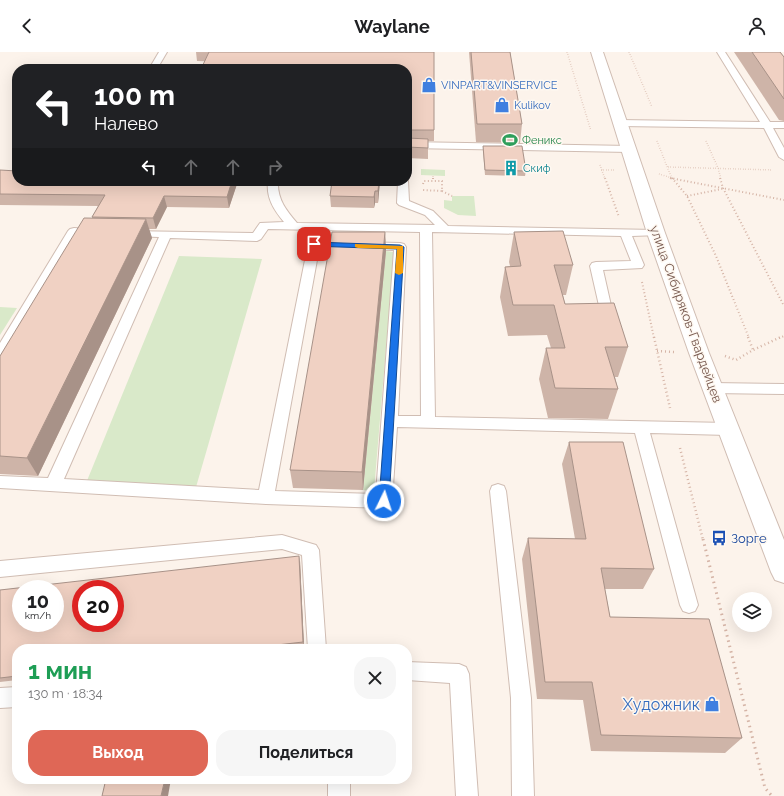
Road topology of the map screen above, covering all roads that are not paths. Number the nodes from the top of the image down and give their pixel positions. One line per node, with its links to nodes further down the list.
1 (163, 52): 4 (lane)
2 (597, 52): 5 (street, улица Сибиряков-Гвардейцев)
3 (721, 52): 6 (lane)
4 (156, 64)
5 (619, 123): 6 (lane); 9 (street, улица Сибиряков-Гвардейцев)
6 (767, 125): 7 (lane); 10 (lane)
7 (784, 125)
8 (412, 145): 9 (lane)
9 (629, 149): 18 (street, улица Сибиряков-Гвардейцев)
10 (784, 157)
11 (273, 186): 13 (lane)
12 (403, 186): 16 (lane)
13 (294, 226): 14 (lane); 19 (lane)
14 (316, 226): 15 (lane); 20 (lane)
15 (426, 228): 16 (lane); 26 (lane)
16 (445, 229): 17 (lane)
17 (625, 232): 18 (lane); 21 (lane)
18 (656, 233): 23 (street, улица Сибиряков-Гвардейцев)
19 (166, 234): 22 (lane); 30 (lane)
20 (314, 244): 25 (lane); 32 (lane)
21 (606, 310)
22 (0, 354)
23 (712, 388): 24 (lane); 28 (street, улица Сибиряков-Гвардейцев)
24 (784, 389)
25 (390, 421): 26 (lane); 32 (lane)
26 (428, 422): 27 (lane)
27 (641, 428): 28 (lane); 35 (lane)
28 (728, 429): 34 (street, улица Сибиряков-Гвардейцев)
29 (0, 482): 30 (lane)
30 (53, 485): 32 (lane)
31 (498, 491): 43 (lane)
32 (266, 497)
33 (0, 569): 36 (lane)
34 (784, 572)
35 (689, 605)
36 (317, 644)
37 (412, 671): 42 (lane)
38 (12, 697): 39 (lane)
39 (0, 698)
40 (339, 784): 41 (lane)
41 (339, 796)
42 (467, 796)
43 (523, 796)

